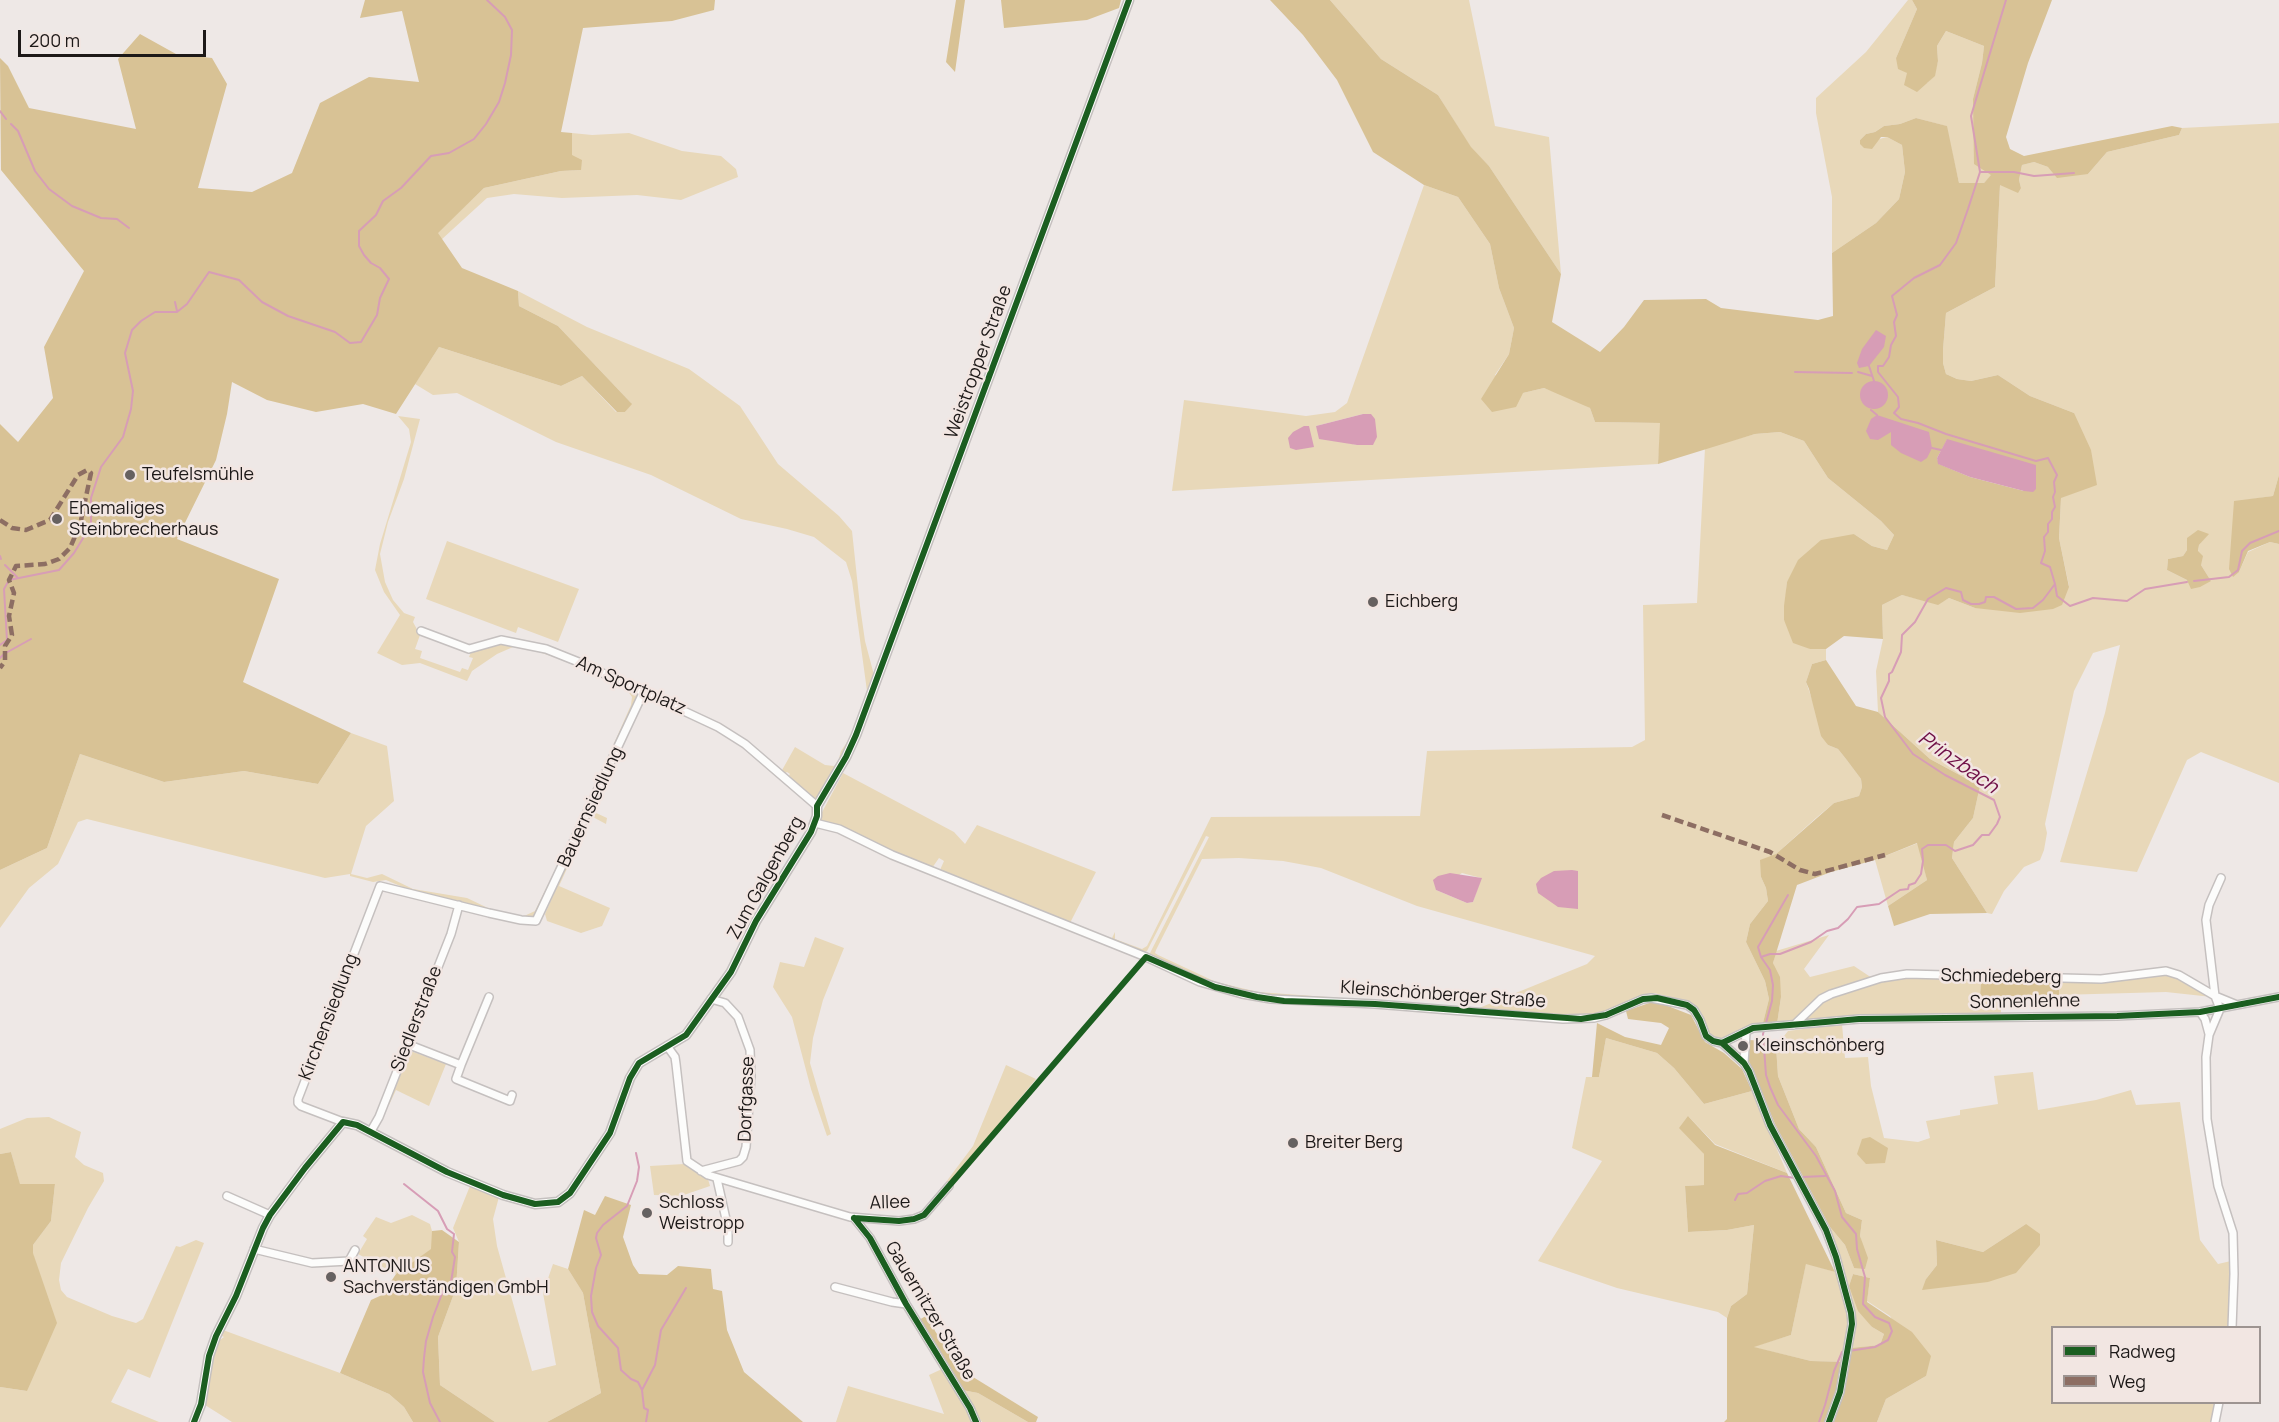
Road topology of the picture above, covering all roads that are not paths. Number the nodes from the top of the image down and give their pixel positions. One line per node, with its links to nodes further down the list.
1 (1130, 0): 4 (street, Weistropper Straße)
2 (422, 631): 3 (street, Am Sportplatz)
3 (644, 691): 5 (street, Am Sportplatz); 8 (street, Bauernsiedlung)
4 (856, 735): 5 (street, Zum Galgenberg)
5 (817, 806): 6 (street, Zum Galgenberg)
6 (815, 823): 9 (street, Zum Galgenberg); 21 (street, Kleinschönberger Straße)
7 (2221, 878): 10 (street)
8 (459, 905): 22 (street, Siedlerstraße); 27 (street, Kirchensiedlung)
9 (719, 988): 13 (street, Zum Galgenberg); 14 (street, Dorfgasse)
10 (2215, 996): 15 (street, Schmiedeberg); 16 (street); 18 (street, Schmiedeberg)
11 (489, 997): 25 (street)
12 (2279, 997): 15 (street, Sonnenlehne)
13 (711, 999): 14 (street); 23 (street, Zum Galgenberg)
14 (725, 1003): 29 (street, Dorfgasse)
15 (2237, 1005): 16 (street, Sonnenlehne)
16 (2220, 1010): 17 (street, Sonnenlehne); 20 (street)
17 (2200, 1012): 18 (street, Sonnenlehne); 20 (street)
18 (1794, 1025): 19 (street, Sonnenlehne)
19 (1746, 1033): 21 (street); 24 (street)
20 (2210, 1035): 40 (street)
21 (1722, 1043): 24 (street, Kleinschönberger Straße)
22 (407, 1044): 25 (street); 28 (street, Siedlerstraße)
23 (667, 1046): 28 (street); 29 (street)
24 (1744, 1063): 44 (street)
25 (461, 1065): 26 (street)
26 (512, 1095)
27 (343, 1122): 28 (street); 33 (street)
28 (371, 1131)
29 (701, 1171): 30 (street, Allee)
30 (717, 1179): 34 (street, Allee); 35 (street)
31 (949, 1186): 34 (street, Allee)
32 (227, 1196): 33 (street)
33 (270, 1215): 36 (street)
34 (854, 1218): 39 (street, Gauernitzer Straße)
35 (728, 1242)
36 (254, 1249): 37 (street); 42 (street)
37 (355, 1250)
38 (835, 1287): 39 (street)
39 (906, 1304): 43 (street, Gauernitzer Straße)
40 (2232, 1326)
41 (2219, 1404): 45 (street)
42 (194, 1422)
43 (976, 1422)
44 (1829, 1422)
45 (2215, 1422)

